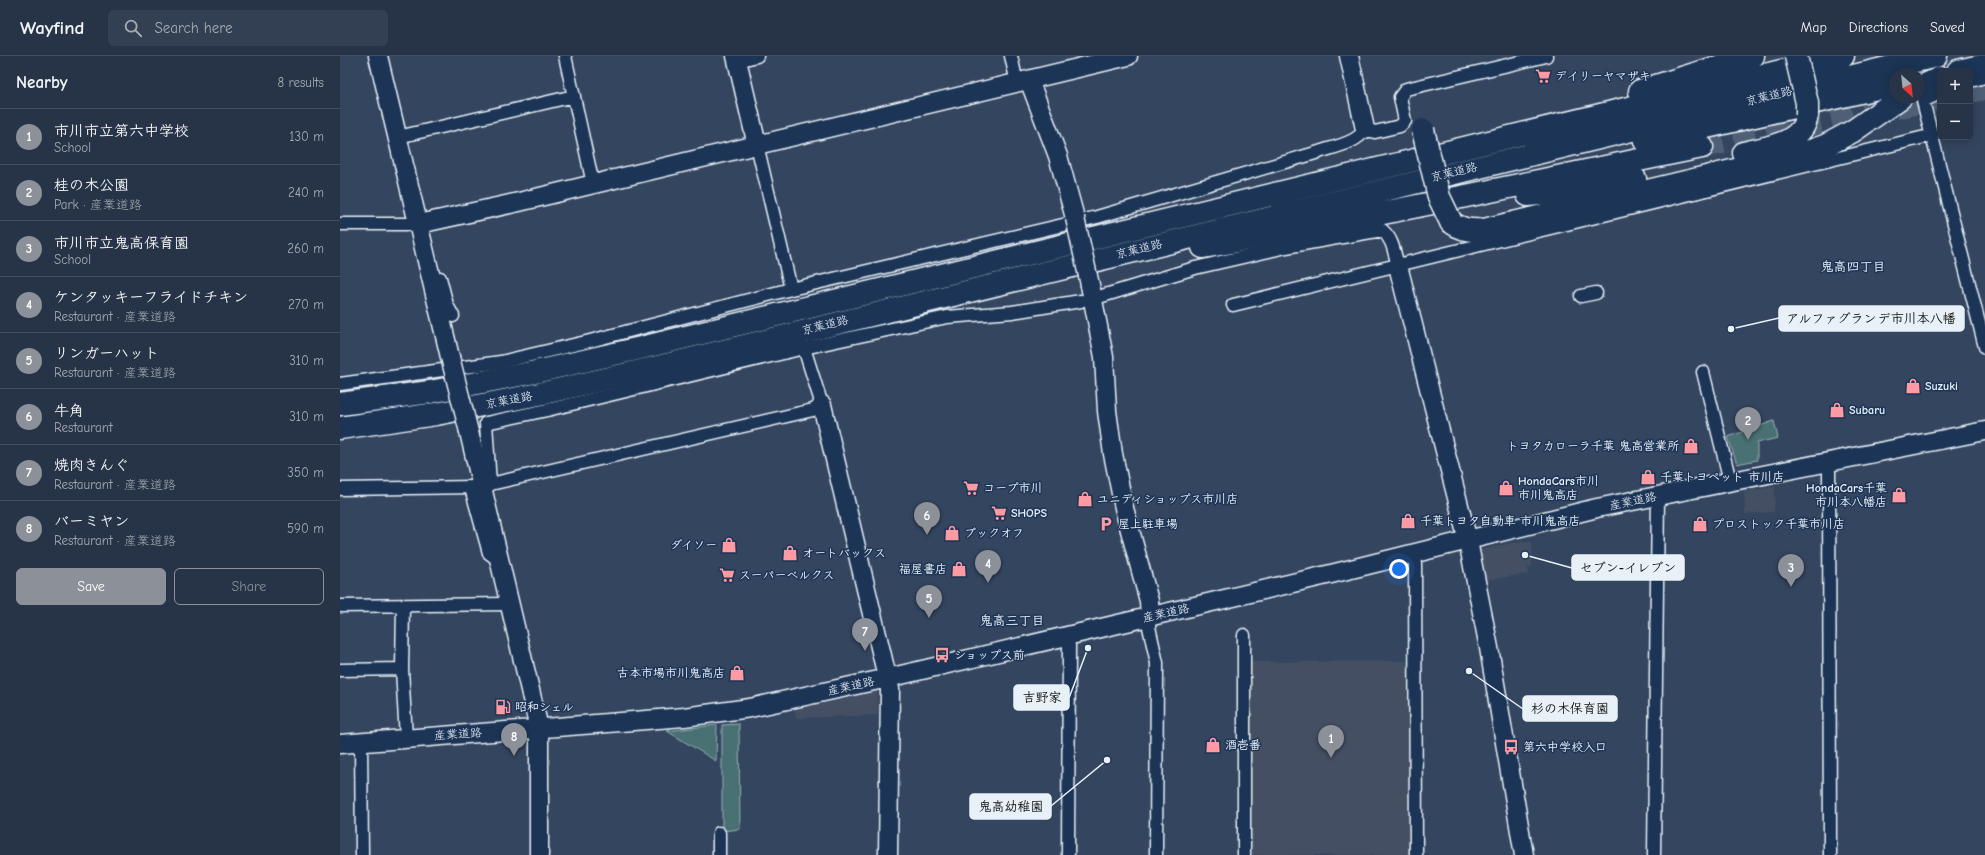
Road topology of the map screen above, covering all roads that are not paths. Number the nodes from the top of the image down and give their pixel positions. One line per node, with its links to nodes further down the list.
1 (378, 56): 29 (street)
2 (564, 56): 24 (street)
3 (758, 56): 12 (street)
4 (1011, 56): 20 (street)
5 (1128, 56): 20 (street)
6 (1349, 56): 26 (street)
7 (1546, 56): 26 (street)
8 (1753, 56): 32 (highway)
9 (1796, 56): 35 (highway, bridge)
10 (1843, 56): 32 (highway, 京葉道路)
11 (1936, 56): 33 (highway, 京葉道路)
12 (736, 59): 30 (street)
13 (1985, 64): 14 (highway)
14 (1970, 68)
15 (1937, 76): 17 (highway)
16 (1985, 77): 19 (street)
17 (1925, 78)
18 (1937, 78): 22 (highway)
19 (1973, 79)
20 (1023, 82): 30 (street); 41 (street, bridge)
21 (1889, 85): 33 (highway)
22 (1925, 85)
23 (1937, 94): 28 (street)
24 (574, 96): 29 (street); 34 (street)
25 (1891, 104): 27 (highway, bridge)
26 (1365, 129): 40 (street)
27 (1423, 130)
28 (1933, 135): 38 (street); 47 (street)
29 (398, 137): 37 (street)
30 (758, 145): 34 (street); 40 (street)
31 (1702, 147): 35 (highway)
32 (1442, 152): 51 (highway, 京葉道路)
33 (1407, 183): 39 (highway, 京葉道路)
34 (593, 184): 37 (street)
35 (1406, 209): 39 (highway)
36 (340, 224): 37 (street)
37 (419, 224): 46 (street); 62 (street, bridge)
38 (1398, 266): 41 (street); 45 (street); 60 (street)
39 (1005, 282): 53 (highway, 京葉道路)
40 (791, 289): 50 (street)
41 (1096, 291): 66 (street)
42 (1596, 293): 43 (street)
43 (1581, 296)
44 (1081, 301): 48 (street)
45 (1233, 305)
46 (453, 316)
47 (1985, 347)
48 (804, 348): 52 (street); 57 (street)
49 (1703, 372): 56 (street)
50 (340, 384)
51 (340, 404)
52 (822, 405): 57 (street); 71 (street)
53 (340, 428)
54 (1985, 431): 55 (street, 産業道路)
55 (1829, 462): 56 (street, 産業道路); 87 (street)
56 (1730, 481): 59 (street, 産業道路)
57 (481, 486): 58 (street); 62 (street)
58 (340, 489)
59 (1658, 495): 60 (street, 産業道路); 86 (street)
60 (1468, 541): 61 (street, 産業道路); 85 (street)
61 (1413, 554): 66 (street, 産業道路); 84 (street)
62 (500, 563): 63 (street)
63 (510, 604): 65 (street); 72 (street)
64 (340, 606): 65 (street)
65 (403, 606): 69 (street)
66 (1150, 616): 68 (street, 産業道路); 82 (street)
67 (1244, 634): 83 (street)
68 (1066, 636): 71 (street, 産業道路); 81 (street)
69 (402, 668): 70 (street); 73 (street)
70 (340, 670)
71 (888, 678): 72 (street, 産業道路); 80 (street)
72 (539, 728): 73 (street, 産業道路); 78 (street)
73 (406, 738): 74 (street, 産業道路)
74 (360, 741): 75 (street, 産業道路); 77 (street)
75 (340, 744)
76 (719, 833): 79 (street)
77 (362, 855)
78 (539, 855)
79 (719, 855)
80 (888, 855)
81 (1068, 855)
82 (1156, 855)
83 (1244, 855)
84 (1416, 855)
85 (1524, 855)
86 (1654, 855)
87 (1830, 855)

